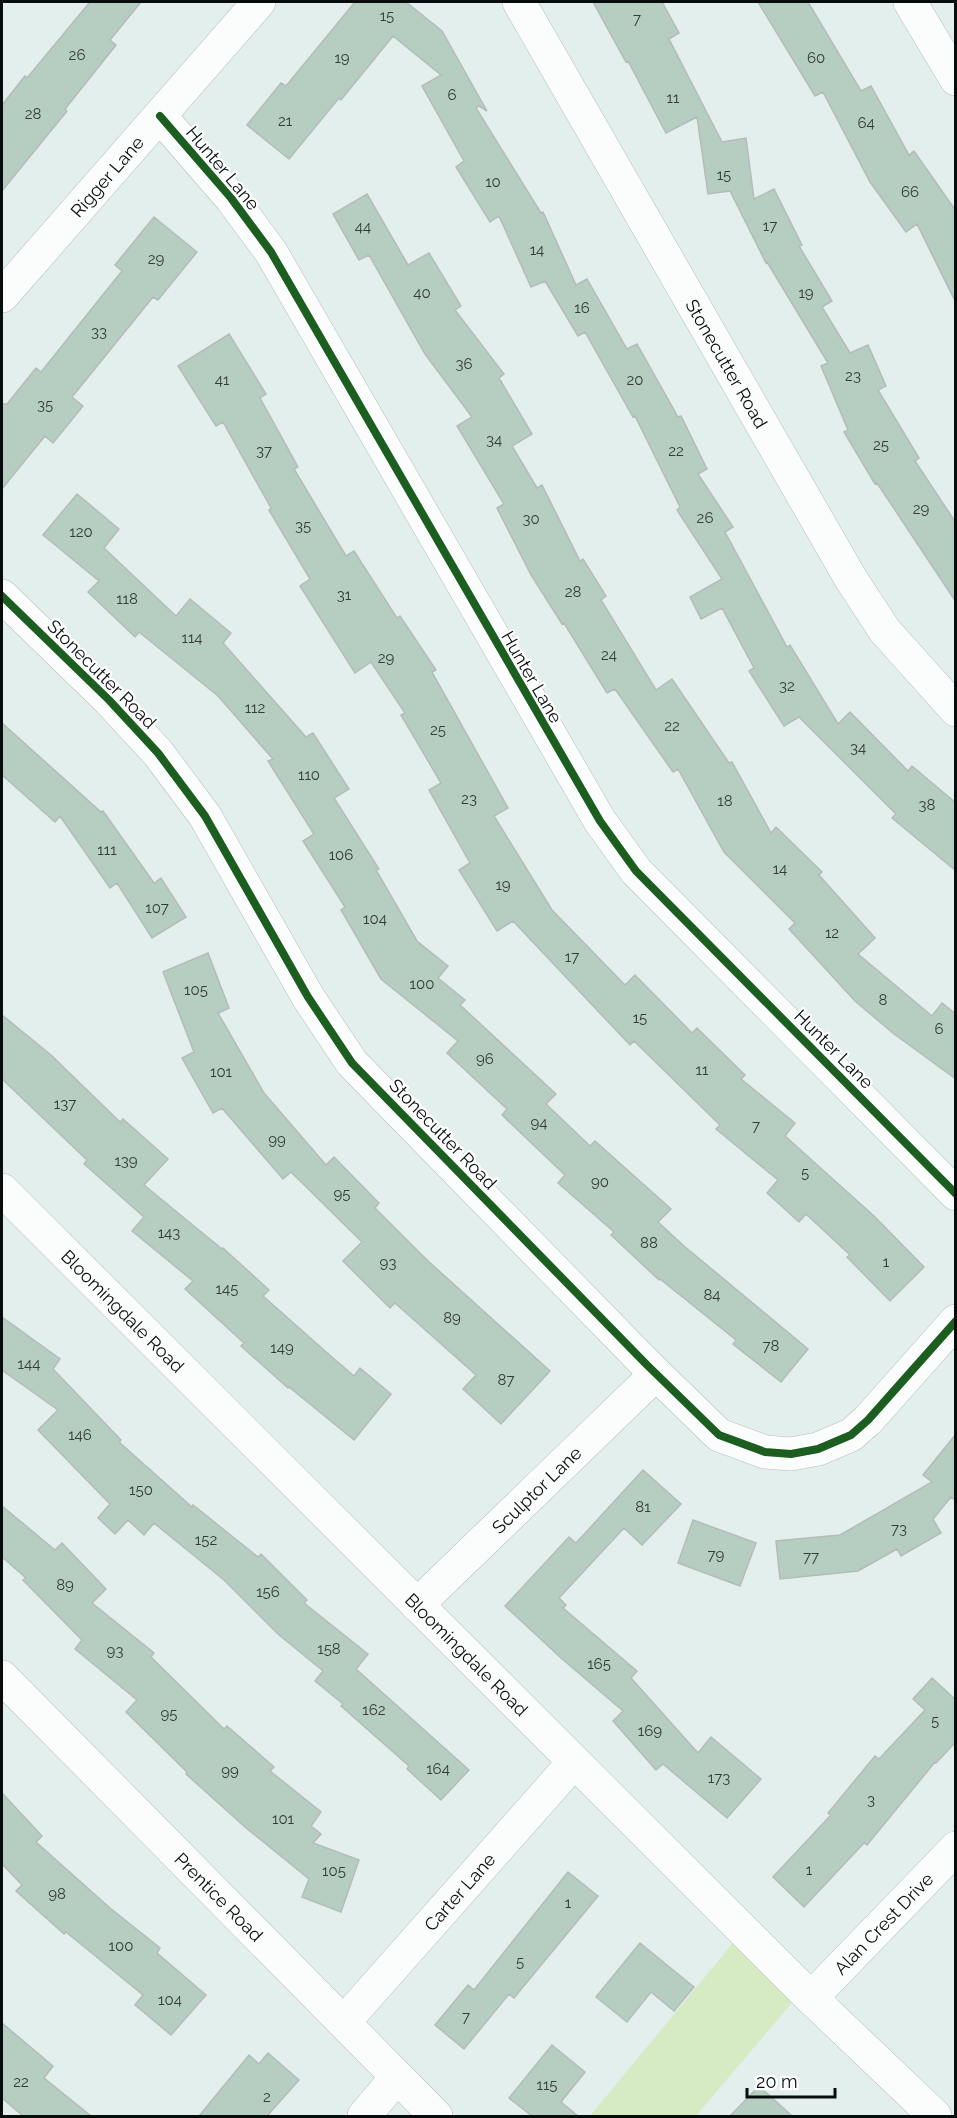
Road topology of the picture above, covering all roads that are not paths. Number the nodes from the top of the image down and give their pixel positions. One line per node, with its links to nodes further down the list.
1 (260, 2): 5 (street, Rigger Lane)
2 (519, 2): 8 (street, Stonecutter Road)
3 (910, 2): 4 (street)
4 (956, 79)
5 (160, 116): 6 (street, Rigger Lane); 10 (street, Hunter Lane)
6 (2, 296)
7 (2, 596): 12 (street, Stonecutter Road)
8 (956, 710)
9 (2, 1190): 13 (street, Bloomingdale Road)
10 (956, 1194)
11 (956, 1321): 12 (street, Stonecutter Road)
12 (656, 1374): 13 (street, Sculptor Lane)
13 (417, 1605): 15 (street, Bloomingdale Road)
14 (2, 1677): 18 (street, Prentice Road)
15 (574, 1762): 17 (street, Bloomingdale Road); 18 (street, Carter Lane)
16 (956, 1848): 17 (street, Alan Crest Drive)
17 (811, 1998): 22 (street, Bloomingdale Road)
18 (344, 2022): 19 (street, Prentice Road)
19 (397, 2078): 20 (street); 21 (street, Prentice Road)
20 (364, 2116)
21 (436, 2116)
22 (935, 2116)

